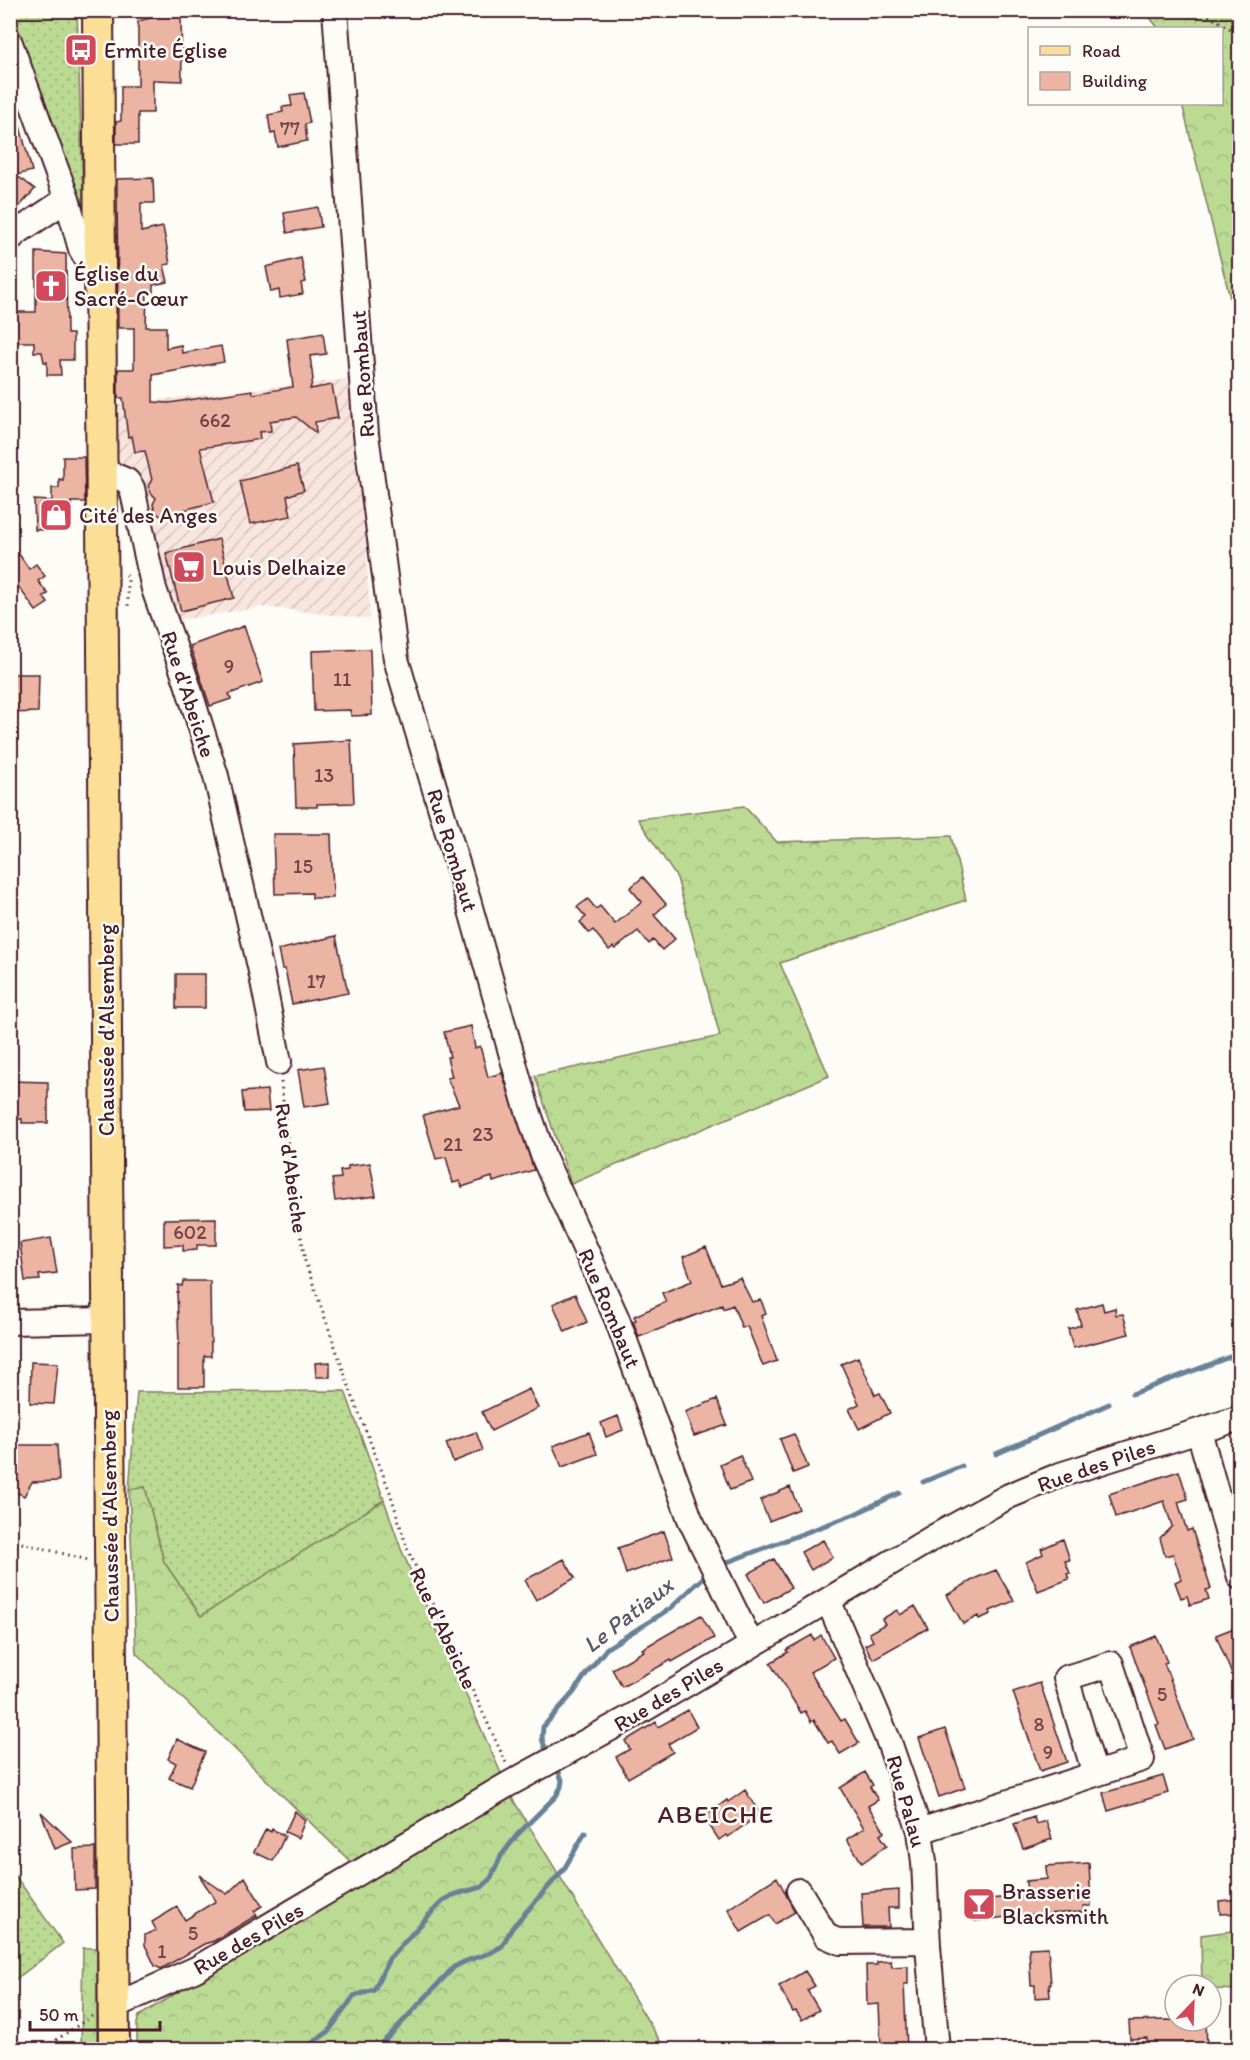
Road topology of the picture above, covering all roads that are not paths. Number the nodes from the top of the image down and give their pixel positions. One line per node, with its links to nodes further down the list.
1 (98, 10): 6 (main road, Chaussée d'Alsemberg)
2 (335, 10): 17 (street, Rue Rombaut)
3 (10, 43): 4 (street)
4 (67, 200): 5 (street); 6 (street)
5 (10, 239)
6 (101, 272): 7 (main road, Chaussée d'Alsemberg)
7 (101, 470): 8 (main road, Chaussée d'Alsemberg); 9 (street, Rue d'Abeiche)
8 (101, 522): 9 (street); 11 (main road, Chaussée d'Alsemberg)
9 (142, 532): 10 (street, Rue d'Abeiche)
10 (279, 1062)
11 (108, 1320): 12 (street); 22 (main road, Chaussée d'Alsemberg)
12 (10, 1322)
13 (1239, 1418): 14 (street, Rue des Piles)
14 (1200, 1431): 15 (street); 16 (street, Rue des Piles)
15 (1239, 1577)
16 (828, 1600): 17 (street, Rue des Piles); 19 (street, Rue Palau)
17 (751, 1644): 22 (street, Rue des Piles)
18 (1095, 1774): 19 (street)
19 (920, 1832): 21 (street, Rue Palau)
20 (799, 1891): 21 (street)
21 (927, 1941): 24 (street, Rue Palau)
22 (102, 2011): 23 (main road, Chaussée d'Alsemberg)
23 (114, 2049)
24 (938, 2049)

